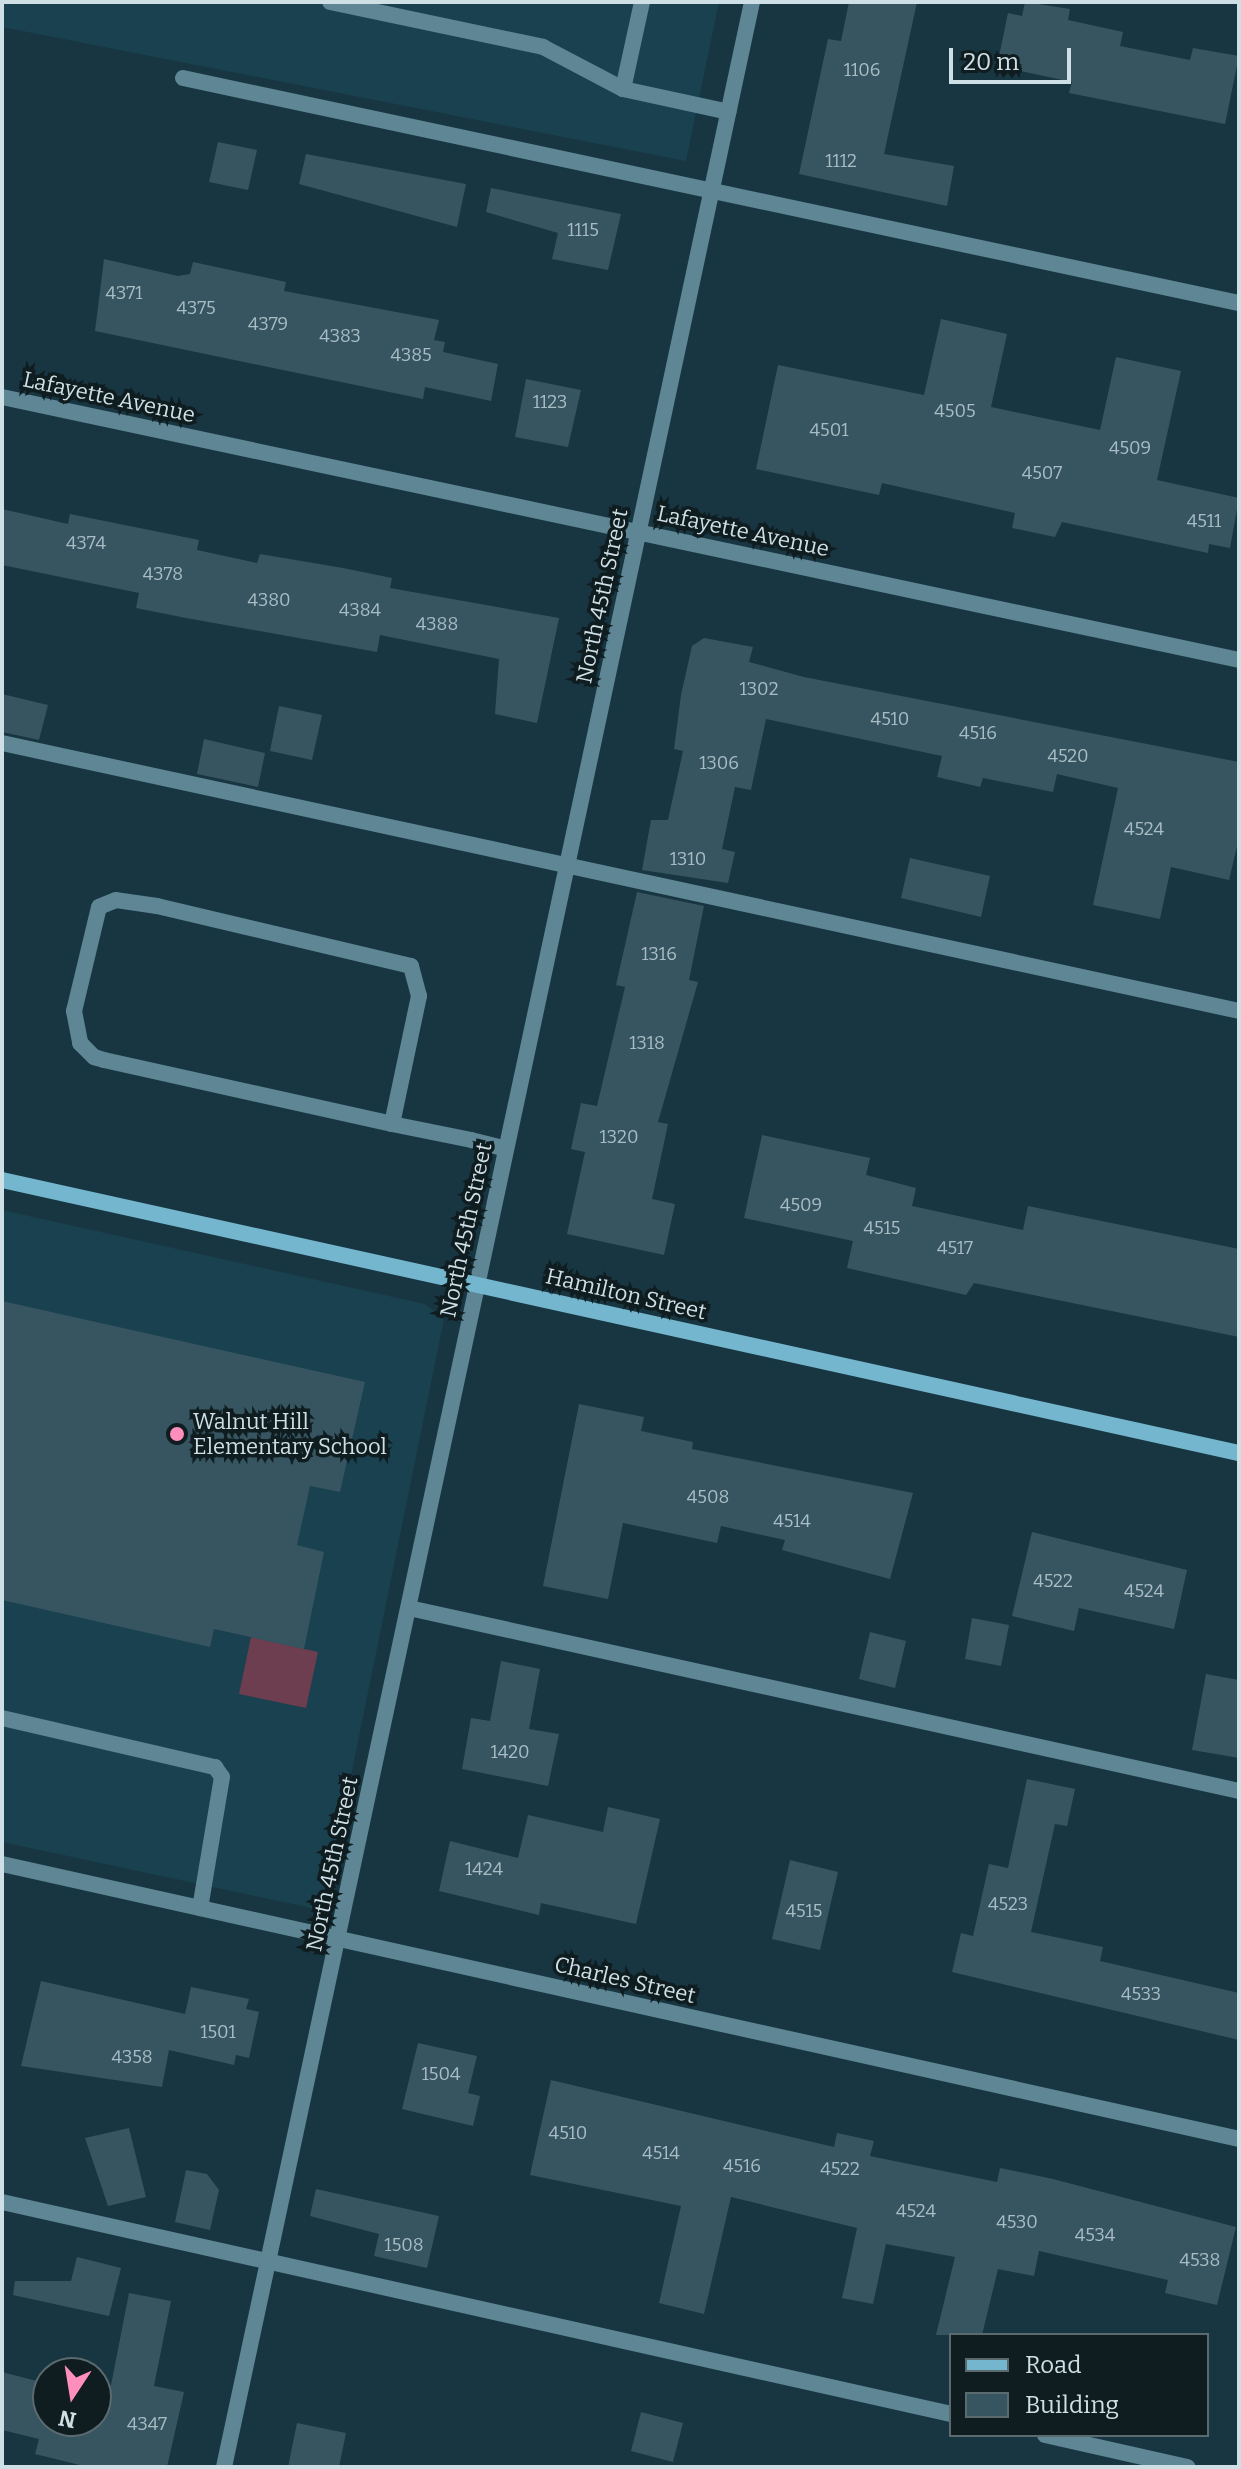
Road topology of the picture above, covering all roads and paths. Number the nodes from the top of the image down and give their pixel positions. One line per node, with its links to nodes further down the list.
1 (330, 2): 5 (street)
2 (642, 2): 5 (street)
3 (752, 2): 6 (street, North 45th Street)
4 (183, 78): 7 (street)
5 (623, 89): 6 (street)
6 (729, 112): 7 (street, North 45th Street)
7 (712, 189): 8 (street); 10 (street, North 45th Street)
8 (1239, 303)
9 (2, 397): 10 (street, Lafayette Avenue)
10 (639, 531): 11 (street, Lafayette Avenue); 13 (street, North 45th Street)
11 (1239, 660)
12 (2, 743): 13 (street)
13 (567, 867): 14 (street); 16 (street, North 45th Street)
14 (1239, 1011)
15 (392, 1124): 15 (street); 16 (street)
16 (506, 1149): 18 (street, North 45th Street)
17 (2, 1180): 18 (main road, Hamilton Street)
18 (477, 1283): 19 (main road, Hamilton Street); 20 (street, North 45th Street)
19 (1239, 1453)
20 (409, 1608): 22 (street); 25 (street, North 45th Street)
21 (2, 1718): 24 (street)
22 (1239, 1791)
23 (2, 1864): 24 (street, Charles Street)
24 (200, 1908): 25 (street, Charles Street)
25 (339, 1939): 26 (street, Charles Street); 28 (street, North 45th Street)
26 (1239, 2139)
27 (2, 2202): 28 (street)
28 (269, 2262): 29 (street); 31 (street, North 45th Street)
29 (949, 2414)
30 (1054, 2437): 32 (street)
31 (224, 2467)
32 (1187, 2467)

